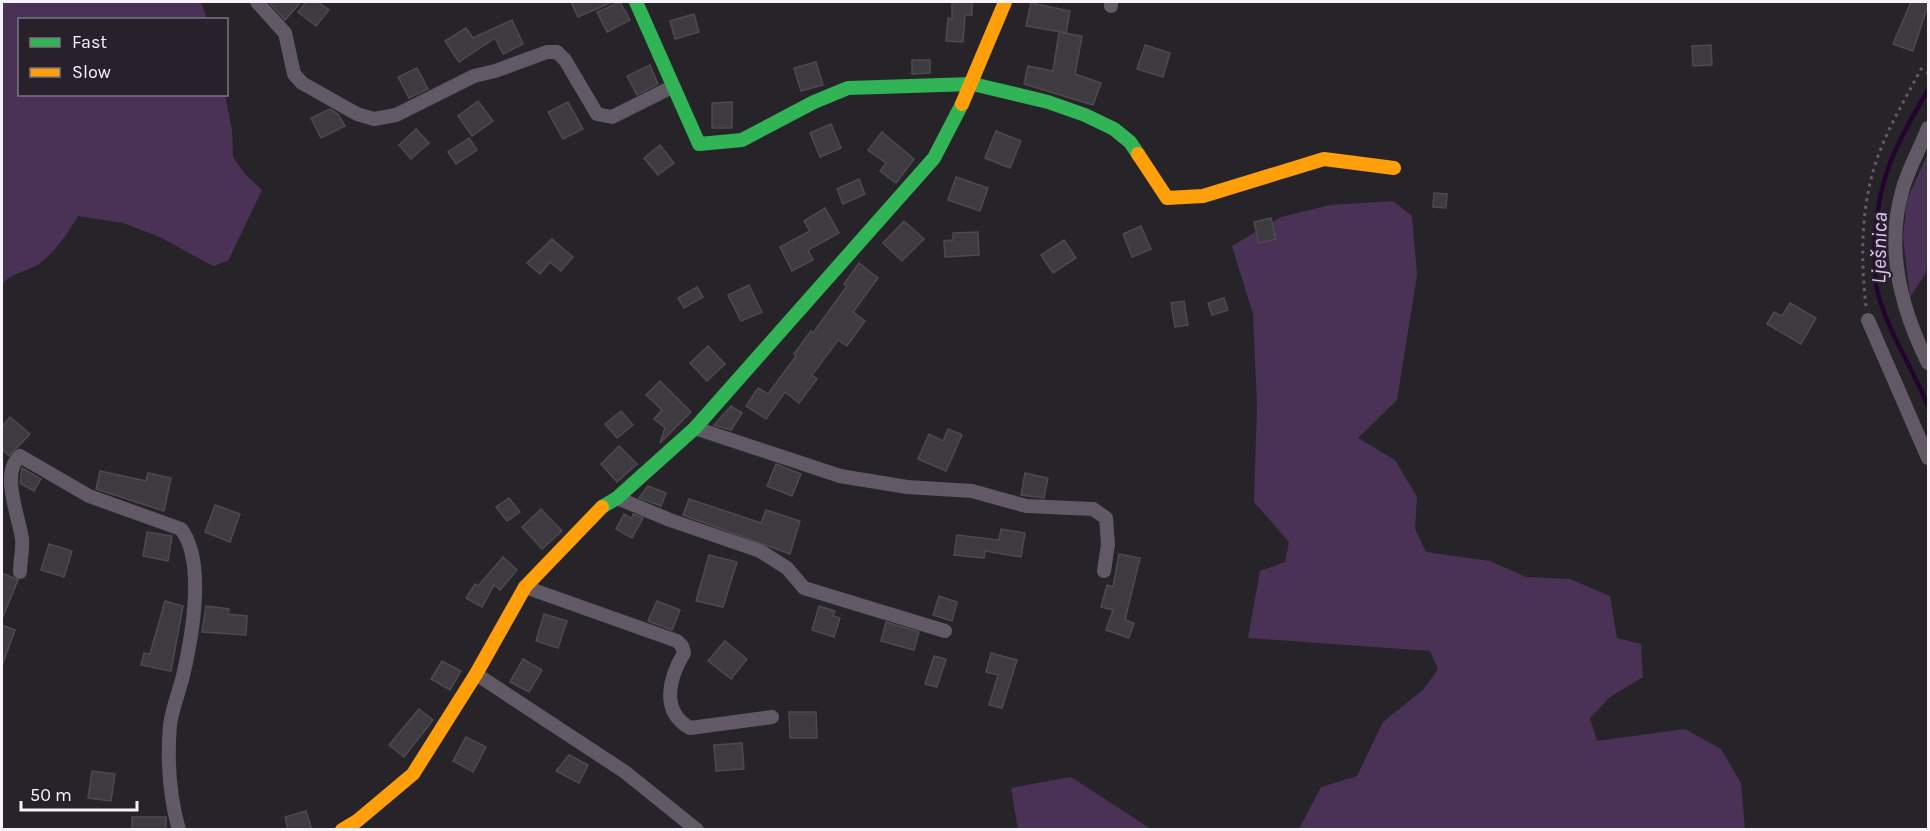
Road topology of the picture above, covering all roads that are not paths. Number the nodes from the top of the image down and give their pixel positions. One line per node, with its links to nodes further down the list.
1 (257, 2): 5 (street)
2 (636, 2): 5 (street)
3 (1005, 2): 4 (street)
4 (973, 84): 5 (street); 7 (street); 10 (street)
5 (672, 87)
6 (1929, 128): 9 (street)
7 (1394, 168)
8 (1868, 320): 11 (street)
9 (1929, 363)
10 (695, 428): 12 (street); 13 (street)
11 (1929, 458)
12 (617, 498): 15 (street); 16 (street)
13 (1104, 571)
14 (20, 572): 19 (street)
15 (525, 587): 17 (street); 18 (street)
16 (945, 631)
17 (476, 674): 20 (street); 21 (street)
18 (772, 717)
19 (179, 830)
20 (342, 830)
21 (697, 830)

